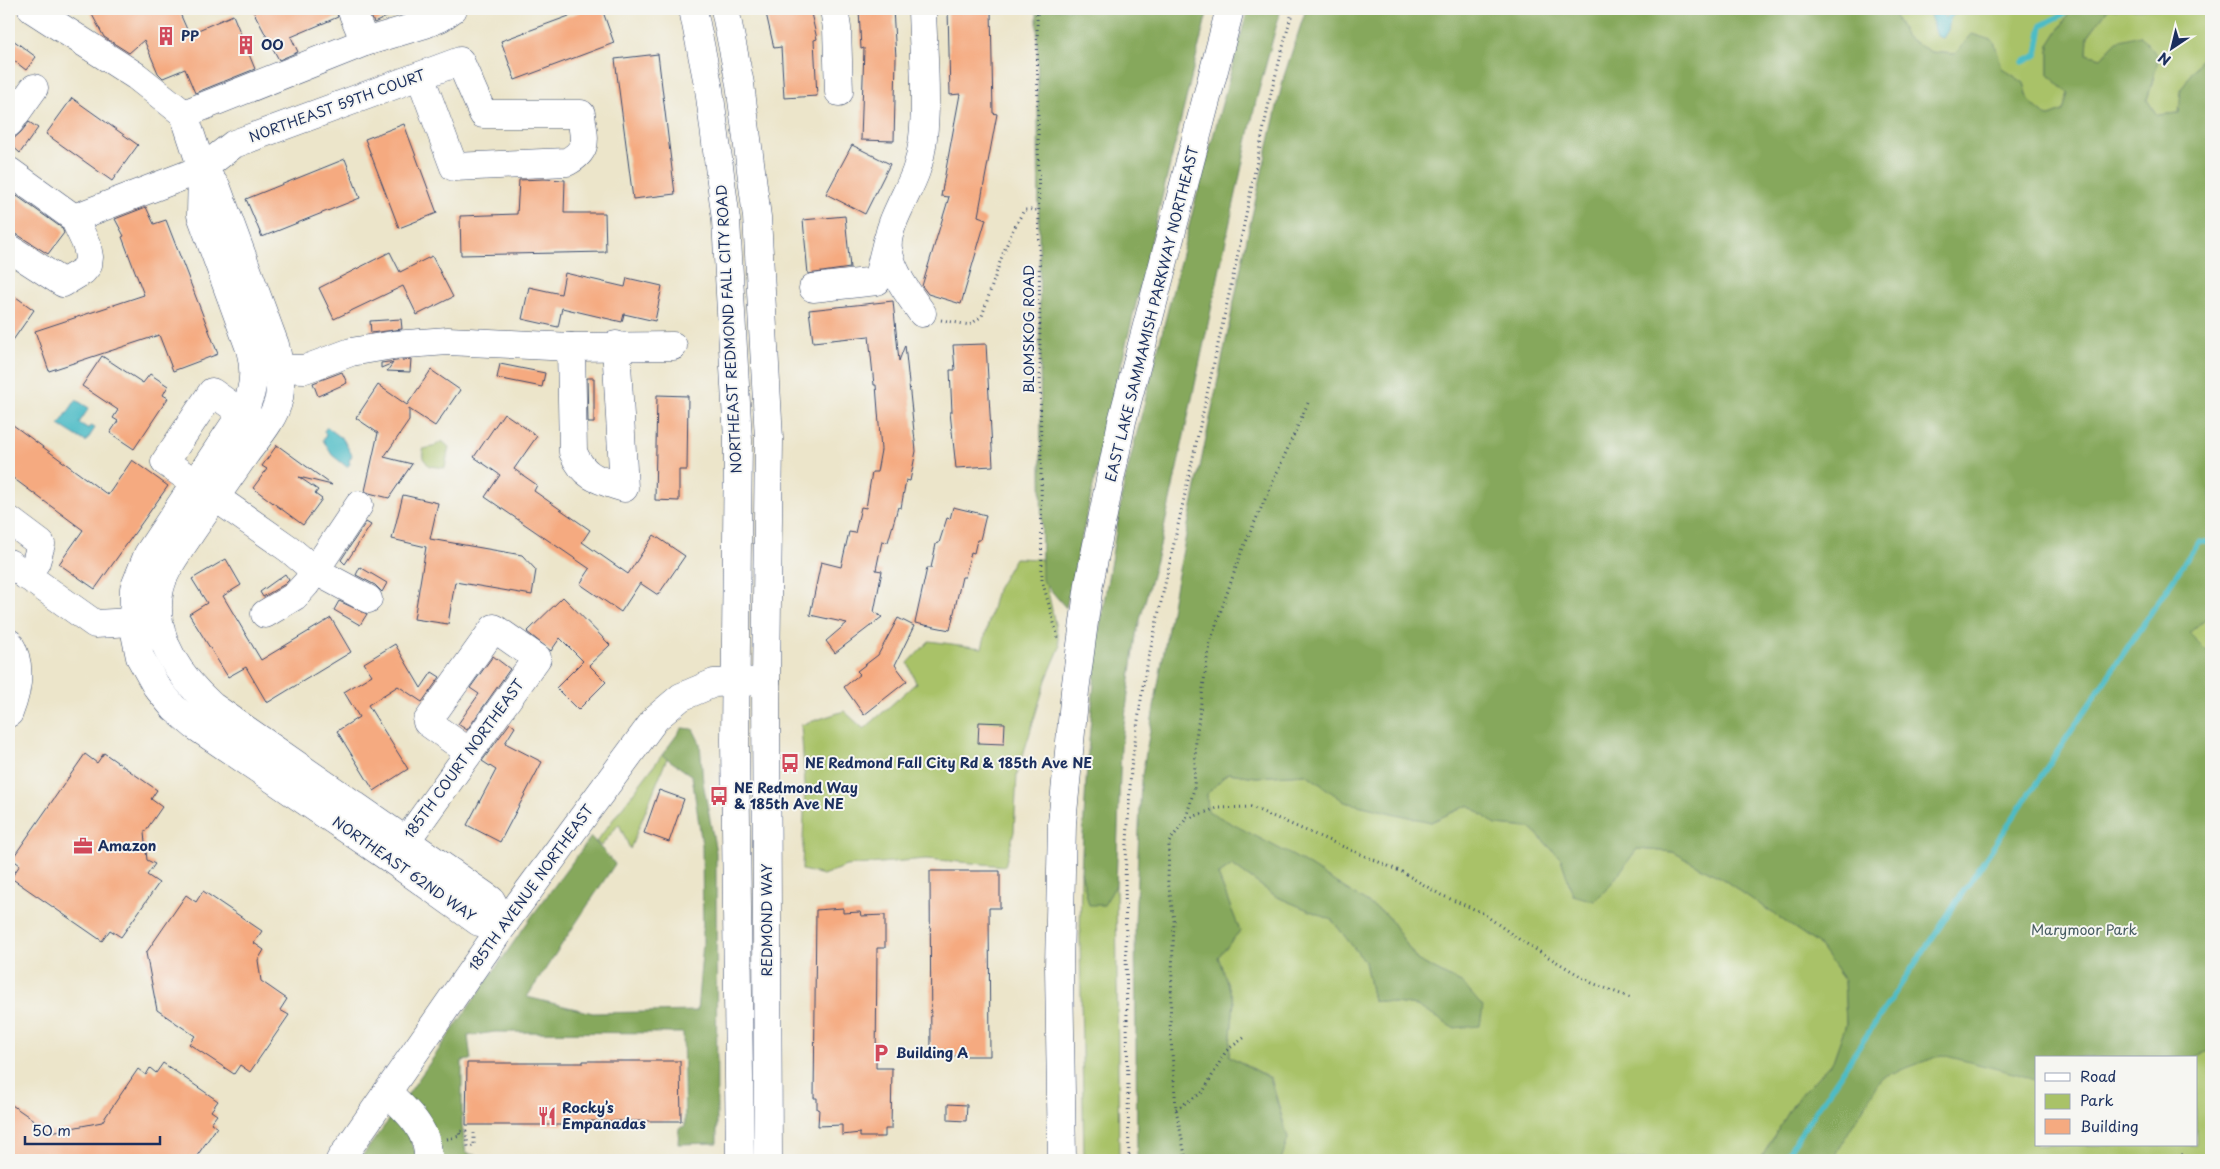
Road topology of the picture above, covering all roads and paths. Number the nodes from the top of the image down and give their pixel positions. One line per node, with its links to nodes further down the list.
1 (32, 9): 15 (street)
2 (351, 9): 11 (street)
3 (453, 9): 11 (street)
4 (693, 9): 42 (street, NORTHEAST REDMOND FALL CITY ROAD)
5 (725, 9): 41 (street)
6 (834, 9): 14 (street)
7 (922, 9): 21 (street)
8 (1038, 9): 19 (path, BLOMSKOG ROAD)
9 (1230, 9): 57 (street, EAST LAKE SAMMAMISH PARKWAY NORTHEAST)
10 (1294, 9): 58 (path)
11 (365, 42): 15 (street)
12 (420, 76): 12 (street, NORTHEAST 59TH COURT); 17 (street, NORTHEAST 59TH COURT)
13 (34, 88): 16 (street)
14 (839, 92)
15 (184, 114): 17 (street, NORTHEAST 62ND WAY)
16 (9, 123)
17 (202, 169): 20 (street, NORTHEAST 59TH COURT); 28 (street, NORTHEAST 62ND WAY)
18 (9, 171): 20 (street)
19 (1039, 210): 24 (path); 40 (path, BLOMSKOG ROAD)
20 (74, 218): 22 (street)
21 (889, 235): 23 (street); 24 (street)
22 (9, 248)
23 (813, 288)
24 (922, 313)
25 (616, 345): 26 (street); 27 (street); 27 (street)
26 (673, 346)
27 (571, 347): 28 (street)
28 (267, 368): 30 (street, NORTHEAST 62ND WAY)
29 (1308, 403): 45 (path)
30 (253, 421): 31 (street, NORTHEAST 62ND WAY); 31 (street)
31 (205, 490): 35 (street); 38 (street, NORTHEAST 62ND WAY)
32 (359, 505): 35 (street)
33 (9, 520): 34 (street)
34 (17, 569): 38 (street)
35 (314, 570): 36 (street); 37 (street)
36 (368, 599)
37 (265, 614)
38 (146, 622): 46 (street, NORTHEAST 62ND WAY)
39 (9, 644): 43 (street)
40 (1060, 647)
41 (766, 680): 42 (street, 185TH AVENUE NORTHEAST); 56 (street, REDMOND WAY)
42 (735, 682): 47 (street, 185TH AVENUE NORTHEAST); 55 (street)
43 (9, 713)
44 (469, 752): 44 (street, 185TH COURT NORTHEAST); 46 (street, 185TH COURT NORTHEAST)
45 (1186, 820): 48 (path); 51 (path)
46 (399, 850): 47 (street, NORTHEAST 62ND WAY)
47 (504, 924): 50 (street, 185TH AVENUE NORTHEAST)
48 (1631, 998)
49 (1245, 1037): 51 (path)
50 (388, 1092): 53 (street); 54 (street, 185TH AVENUE NORTHEAST)
51 (1176, 1110): 59 (path)
52 (474, 1132): 53 (path)
53 (427, 1151)
54 (340, 1160)
55 (740, 1160)
56 (768, 1160)
57 (1062, 1160)
58 (1129, 1160)
59 (1186, 1160)
60 (2173, 1160): 61 (path)
61 (2192, 1160)

